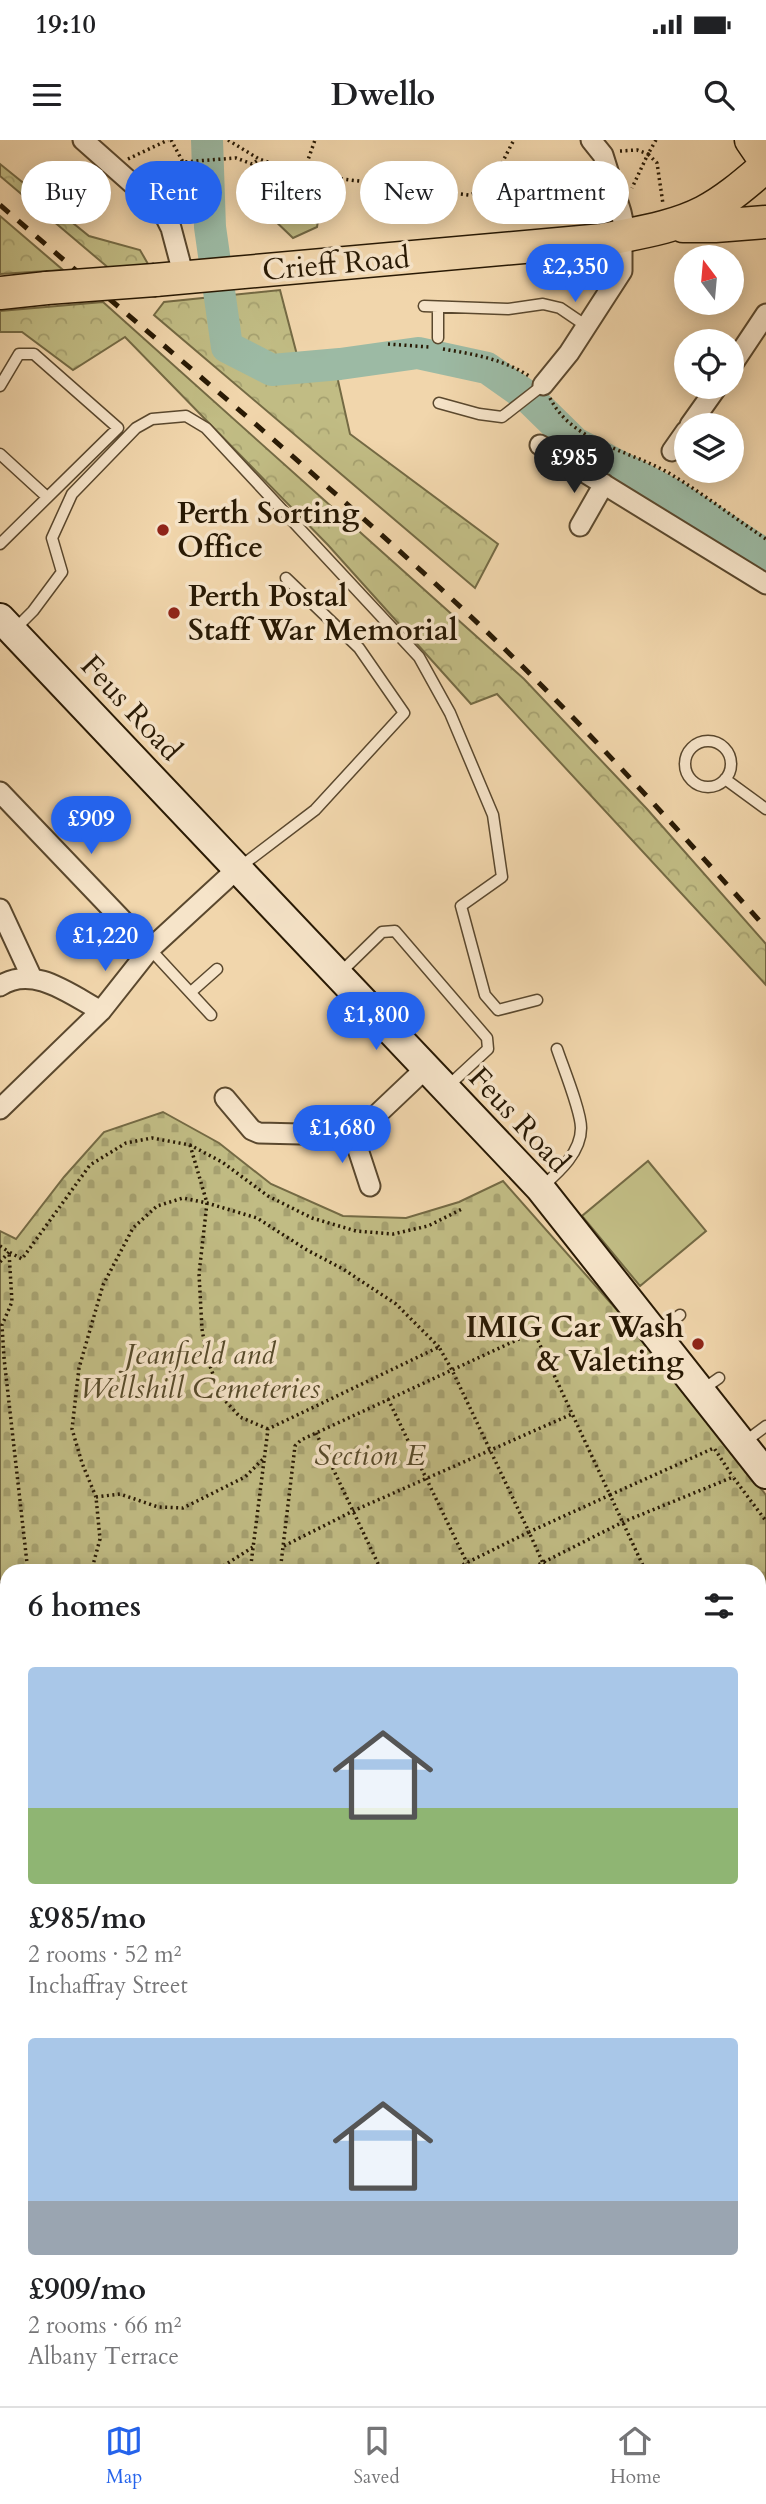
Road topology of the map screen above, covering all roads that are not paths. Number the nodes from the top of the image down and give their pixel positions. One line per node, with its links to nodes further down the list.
1 (83, 140): 8 (street)
2 (751, 140): 3 (main road)
3 (766, 164): 4 (main road); 7 (main road, Crieff Road)
4 (766, 187)
5 (766, 222): 7 (main road, Crieff Road)
6 (623, 224): 7 (main road, Crieff Road); 8 (main road, Crieff Road); 13 (street)
7 (668, 226)
8 (184, 277): 9 (main road, Crieff Road, bridge)
9 (0, 293)
10 (424, 306): 11 (lane)
11 (439, 307): 13 (lane); 14 (lane)
12 (766, 314): 15 (street)
13 (585, 325): 17 (street)
14 (438, 338)
15 (744, 347)
16 (0, 386): 24 (lane)
17 (538, 388): 18 (lane)
18 (439, 402)
19 (540, 445): 23 (street)
20 (674, 449): 21 (street)
21 (672, 452)
22 (0, 454): 24 (lane)
23 (604, 484): 25 (street); 28 (street)
24 (47, 497): 26 (lane)
25 (580, 526)
26 (0, 544)
27 (286, 578): 33 (lane)
28 (766, 583)
29 (6, 624): 33 (street, Feus Road); 41 (lane)
30 (725, 779): 30 (lane); 32 (lane)
31 (0, 792): 35 (street)
32 (766, 809)
33 (237, 869): 35 (street); 37 (street, Feus Road)
34 (0, 909): 38 (street)
35 (150, 949): 40 (lane); 42 (street)
36 (217, 970): 40 (lane)
37 (338, 975): 45 (street, Feus Road); 46 (lane)
38 (32, 978): 39 (street); 42 (street)
39 (0, 986)
40 (191, 992): 43 (lane)
41 (537, 1000)
42 (101, 1011): 48 (street)
43 (211, 1015)
44 (557, 1049): 51 (lane)
45 (425, 1069): 46 (street, Feus Road); 49 (street)
46 (444, 1089): 51 (street, Feus Road)
47 (225, 1098): 49 (street)
48 (0, 1109)
49 (352, 1131): 50 (street)
50 (370, 1186)
51 (540, 1188): 53 (street, Feus Road)
52 (680, 1315): 53 (lane)
53 (656, 1333): 55 (street, Feus Road)
54 (766, 1426): 55 (lane)
55 (743, 1443): 56 (street, Feus Road)
56 (766, 1474)

